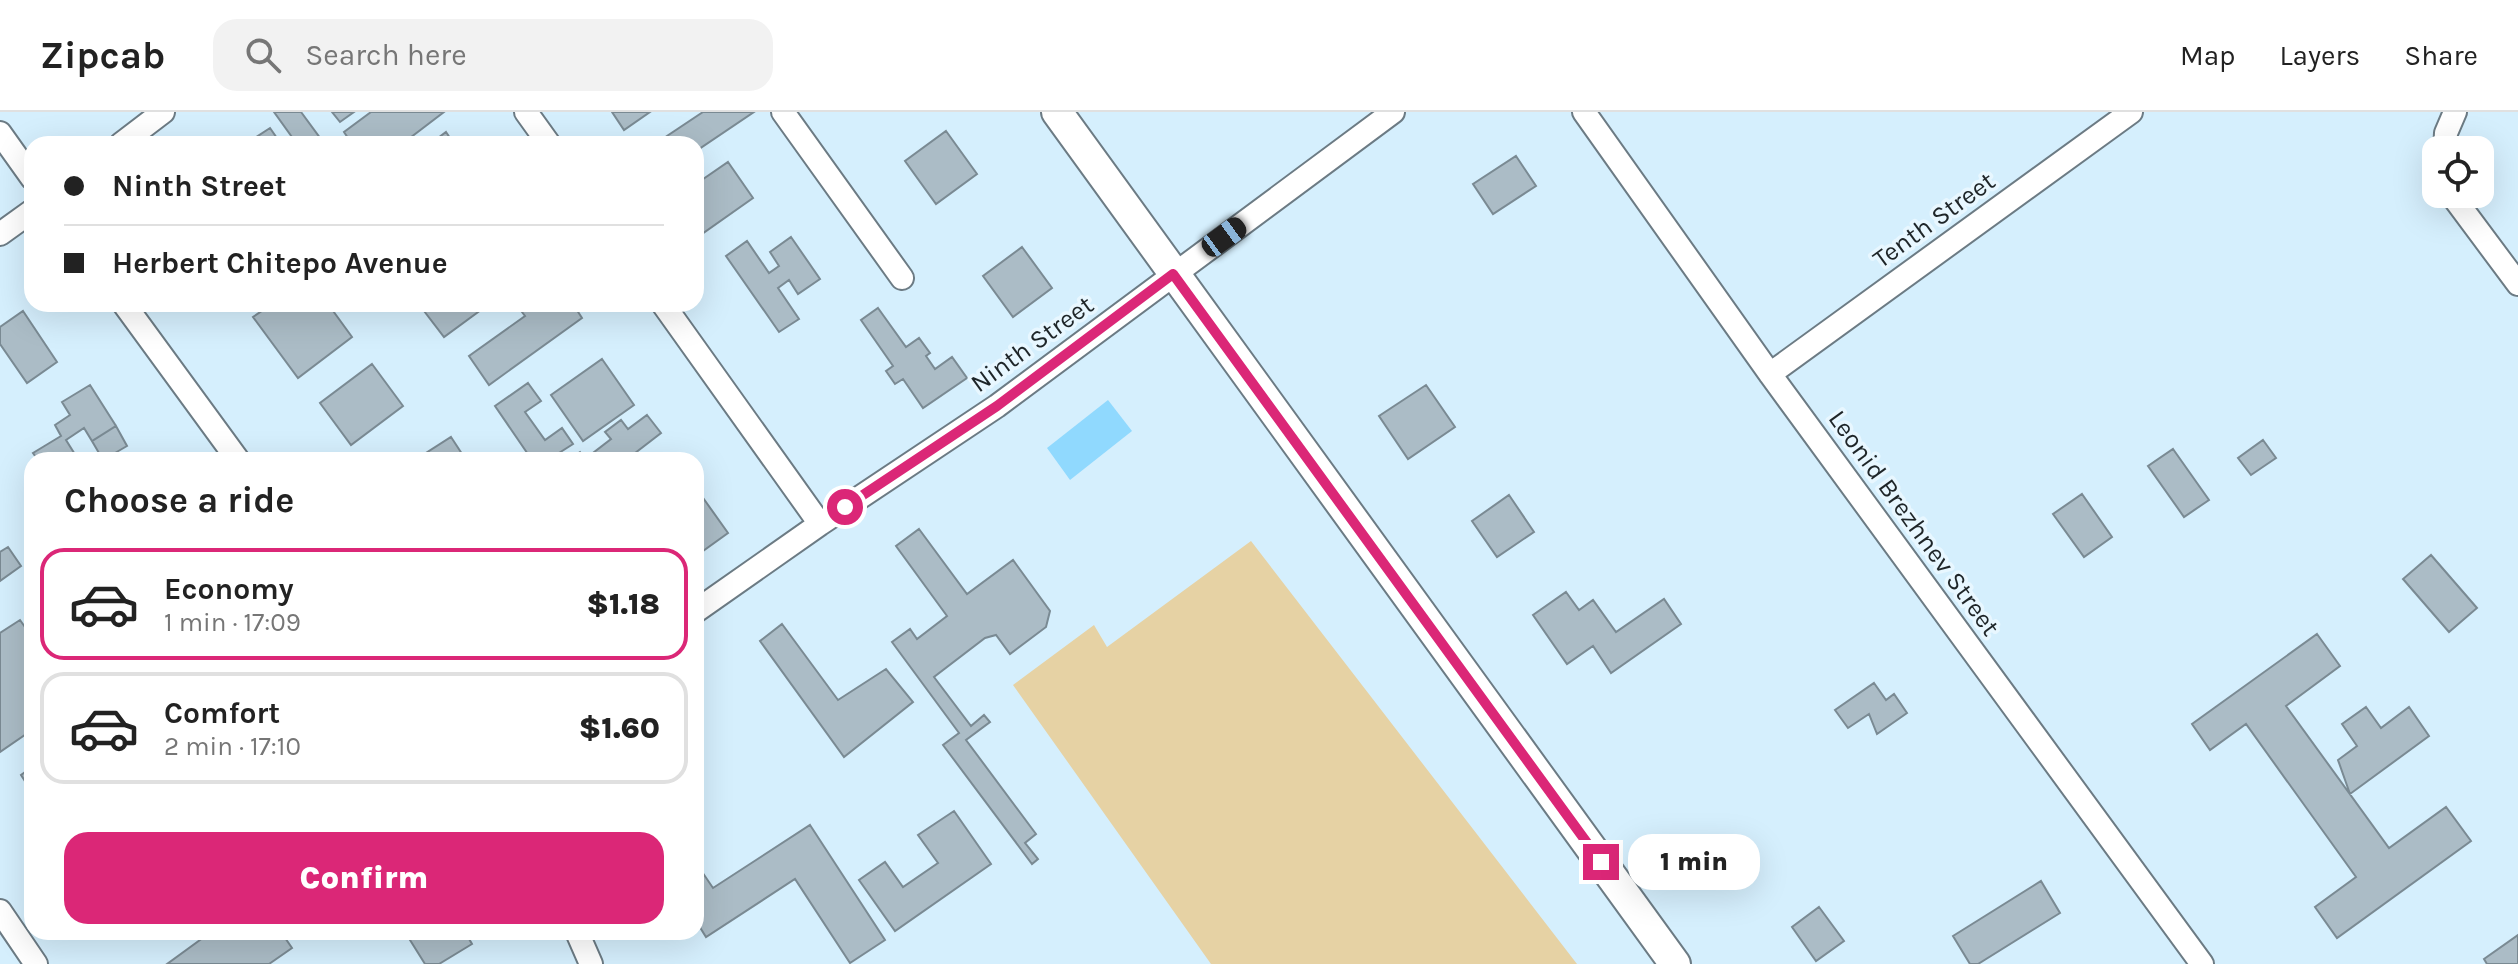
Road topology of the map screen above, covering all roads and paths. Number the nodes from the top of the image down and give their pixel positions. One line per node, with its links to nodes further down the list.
1 (163, 112): 10 (street)
2 (526, 112): 11 (street)
3 (783, 112): 18 (street)
4 (1057, 112): 17 (main road)
5 (1393, 112): 17 (street, Ninth Street)
6 (1584, 112): 22 (street, Leonid Brezhnev Street)
7 (2131, 112): 22 (street, Tenth Street)
8 (2455, 112): 12 (street)
9 (0, 133): 13 (street)
10 (132, 136)
11 (543, 136)
12 (2446, 136)
13 (24, 167)
14 (2461, 208): 19 (street)
15 (24, 217): 16 (street)
16 (0, 234)
17 (1173, 274): 24 (street, Ninth Street); 30 (main road)
18 (902, 278)
19 (2518, 284)
20 (130, 312): 23 (street)
21 (669, 312): 24 (street)
22 (1770, 374): 31 (street, Leonid Brezhnev Street)
23 (232, 452)
24 (820, 524): 25 (street, Ninth Street)
25 (704, 605)
26 (0, 911): 28 (street)
27 (580, 940): 29 (street)
28 (36, 964)
29 (591, 964)
30 (1675, 964)
31 (2202, 964)

